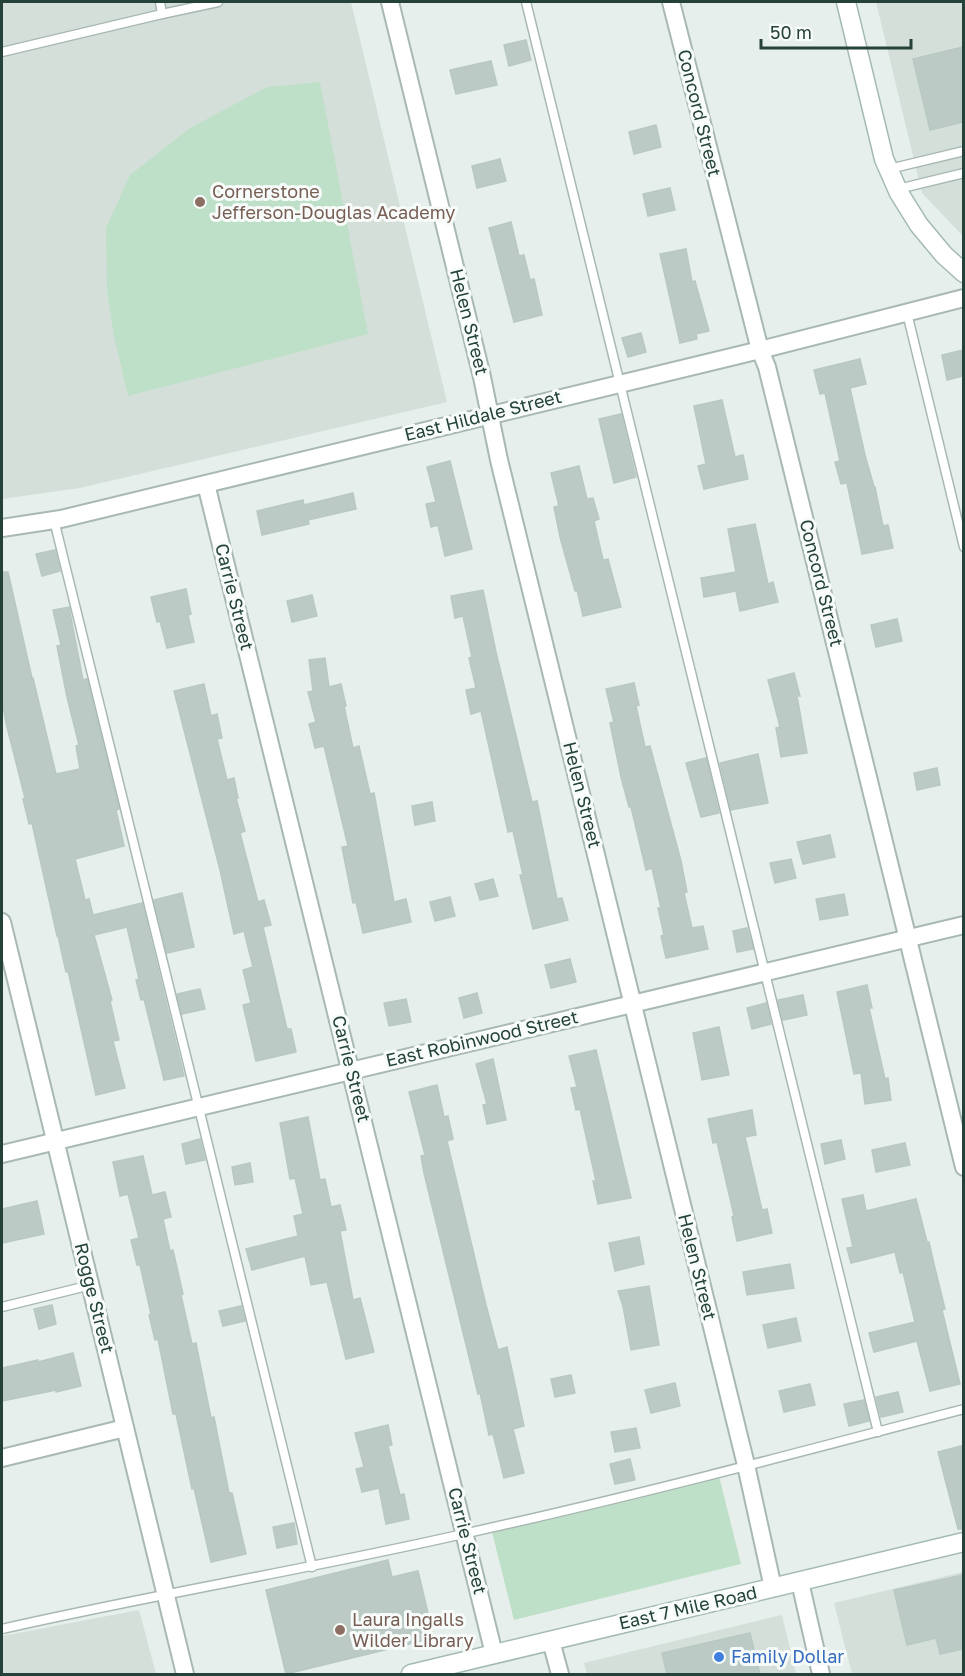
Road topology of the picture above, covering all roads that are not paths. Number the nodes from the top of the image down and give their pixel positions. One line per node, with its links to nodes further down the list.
1 (160, 2): 7 (lane)
2 (218, 2): 7 (lane)
3 (390, 2): 18 (street, Helen Street)
4 (526, 2): 17 (lane)
5 (670, 2): 16 (street, Concord Street)
6 (846, 2): 10 (street)
7 (162, 14): 8 (lane)
8 (2, 52)
9 (963, 151): 10 (lane)
10 (889, 169): 12 (street)
11 (963, 173): 12 (lane)
12 (897, 189): 13 (street)
13 (963, 273)
14 (963, 298): 15 (street, East Hildale Street)
15 (907, 313): 16 (street, East Hildale Street); 22 (lane)
16 (760, 350): 17 (street, East Hildale Street); 25 (street, Concord Street)
17 (619, 383): 18 (street, East Hildale Street); 26 (lane)
18 (490, 414): 19 (street, East Hildale Street); 27 (street, Helen Street)
19 (206, 484): 20 (street, East Hildale Street); 28 (street, Carrie Street)
20 (54, 520): 21 (street, East Hildale Street); 29 (lane)
21 (2, 528)
22 (963, 547)
23 (2, 922): 30 (street, Rogge Street)
24 (963, 924): 25 (street, East Robinwood Street)
25 (908, 938): 26 (street, East Robinwood Street); 32 (street, Concord Street)
26 (766, 972): 27 (street, East Robinwood Street); 37 (lane)
27 (633, 1004): 28 (street, East Robinwood Street); 39 (street, Helen Street)
28 (350, 1069): 29 (street, East Robinwood Street); 40 (street, Carrie Street)
29 (198, 1106): 30 (street, East Robinwood Street); 42 (lane)
30 (55, 1141): 31 (street, East Robinwood Street); 33 (street, Rogge Street)
31 (2, 1154)
32 (963, 1167)
33 (91, 1285): 34 (lane); 36 (street, Rogge Street)
34 (2, 1307)
35 (963, 1409): 37 (lane)
36 (125, 1428): 38 (street); 45 (street, Rogge Street)
37 (878, 1432): 39 (lane)
38 (2, 1458)
39 (746, 1465): 40 (lane); 44 (street, Helen Street)
40 (465, 1534): 42 (lane); 48 (street, Carrie Street)
41 (963, 1542): 43 (street, East 7 Mile Road)
42 (312, 1567): 45 (lane)
43 (800, 1582): 44 (street, East 7 Mile Road); 52 (street)
44 (773, 1588): 47 (street, East 7 Mile Road)
45 (166, 1594): 46 (lane); 49 (street, Rogge Street)
46 (2, 1629)
47 (552, 1641): 48 (street, East 7 Mile Road); 51 (street)
48 (494, 1654): 50 (street, East 7 Mile Road)
49 (185, 1674)
50 (411, 1674)
51 (560, 1674)
52 (821, 1674)

